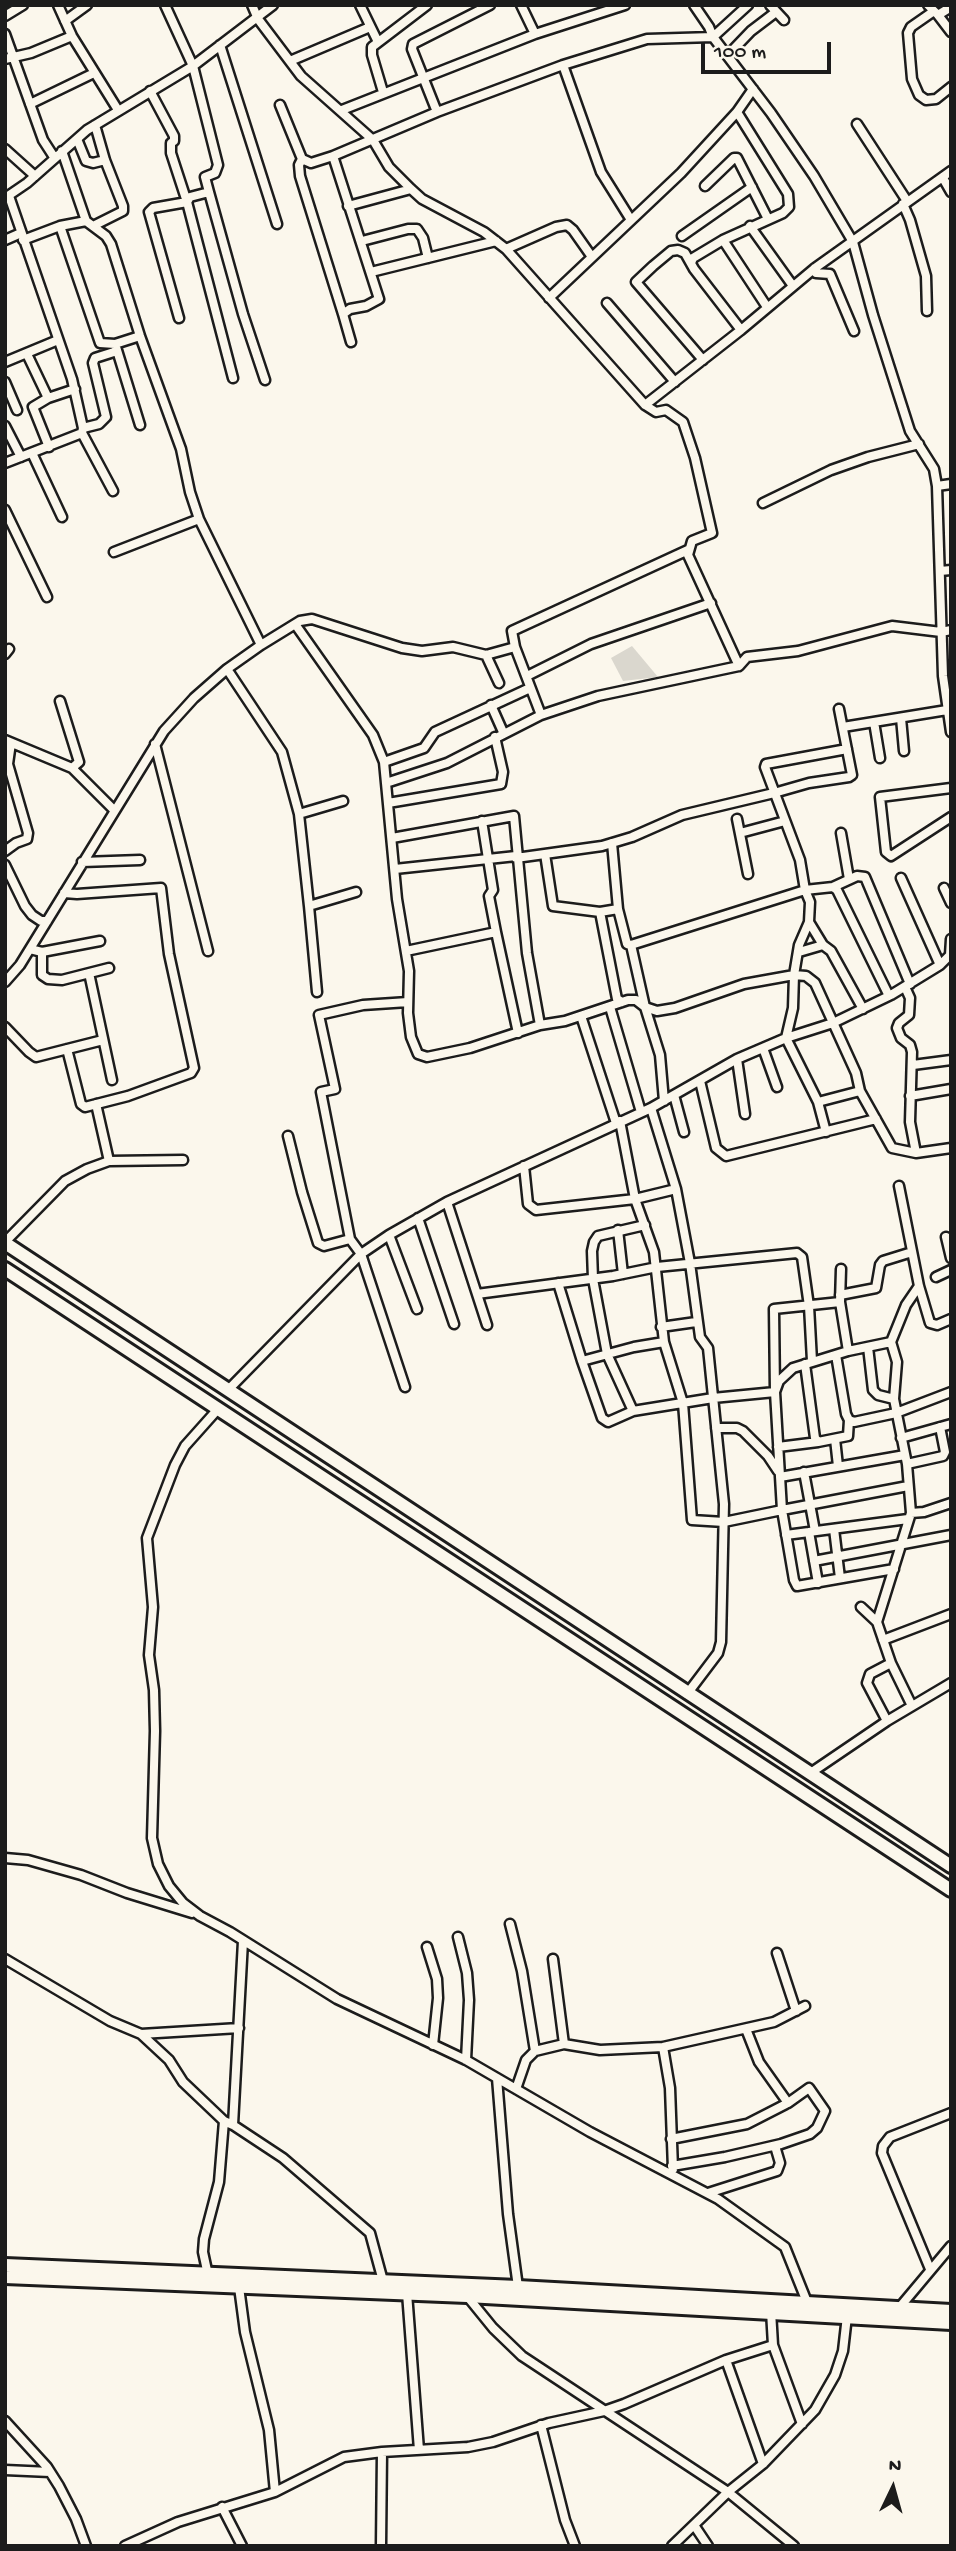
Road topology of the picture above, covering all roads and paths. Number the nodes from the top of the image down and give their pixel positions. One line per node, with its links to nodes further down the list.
1 (23, 5): 18 (street)
2 (58, 5): 21 (street)
3 (88, 5): 21 (street)
4 (165, 5): 34 (street)
5 (252, 5): 19 (street)
6 (273, 5): 19 (street)
7 (360, 5): 22 (street)
8 (427, 5): 28 (street)
9 (490, 5): 36 (street)
10 (533, 5): 13 (street)
11 (625, 5): 25 (street)
12 (748, 5): 27 (street)
13 (522, 7): 25 (street)
14 (698, 7): 27 (street)
15 (951, 7): 17 (street)
16 (773, 8): 20 (street); 30 (street)
17 (933, 10): 23 (street); 37 (street)
18 (5, 16)
19 (258, 19): 29 (street); 32 (street)
20 (784, 20)
21 (65, 21): 26 (street)
22 (370, 27): 28 (street); 32 (street)
23 (951, 32)
24 (5, 34): 31 (street)
25 (535, 34): 36 (street)
26 (72, 36): 31 (street); 35 (street)
27 (713, 37): 30 (street); 33 (street)
28 (378, 42): 40 (street)
29 (220, 45): 34 (street); 72 (street)
30 (728, 55): 38 (street)
31 (9, 59): 41 (street)
32 (290, 61): 44 (street)
33 (563, 65): 45 (street); 69 (street)
34 (193, 66): 39 (street); 63 (street)
35 (94, 73): 41 (street); 43 (street)
36 (422, 77): 40 (street); 45 (street)
37 (951, 87)
38 (753, 89): 46 (street); 81 (street)
39 (150, 91): 43 (street); 66 (street)
40 (383, 93): 44 (street)
41 (30, 104): 54 (street)
42 (280, 105): 55 (street)
43 (118, 110): 48 (street)
44 (342, 110): 50 (street)
45 (437, 112): 50 (street)
46 (737, 112): 69 (street); 70 (street)
47 (857, 124): 67 (street)
48 (95, 125): 49 (street); 56 (street)
49 (76, 139): 52 (street); 56 (street)
50 (373, 140): 53 (street); 62 (street)
51 (5, 149): 58 (street)
52 (62, 151): 54 (street); 71 (street)
53 (334, 156): 55 (street); 68 (street)
54 (54, 158): 58 (street)
55 (302, 159): 93 (street)
56 (105, 160): 71 (street)
57 (951, 171): 59 (street)
58 (35, 176): 65 (street)
59 (943, 178): 64 (street); 67 (street)
60 (705, 186): 61 (street)
61 (752, 187): 70 (street); 75 (street)
62 (411, 189): 68 (street); 80 (street)
63 (209, 192): 66 (street); 105 (street)
64 (951, 192)
65 (7, 197): 76 (street)
66 (187, 202): 94 (street); 104 (street)
67 (905, 203): 81 (street); 92 (street)
68 (348, 206): 79 (street)
69 (631, 219): 83 (street)
70 (768, 219): 74 (street)
71 (90, 223): 73 (street); 97 (street)
72 (277, 224)
73 (60, 226): 76 (street); 100 (street)
74 (750, 226): 78 (street); 88 (street)
75 (682, 236)
76 (22, 237): 77 (street); 98 (street)
77 (5, 240)
78 (723, 240): 85 (street); 91 (street)
79 (362, 241): 84 (street); 87 (street)
80 (496, 241): 82 (street); 84 (street)
81 (853, 242): 86 (street); 115 (street)
82 (506, 248): 83 (street); 89 (street)
83 (592, 257): 89 (street)
84 (428, 258): 87 (street)
85 (691, 263): 95 (street); 102 (street)
86 (815, 268): 88 (street); 96 (street)
87 (371, 272): 93 (street)
88 (793, 286): 91 (street)
89 (549, 298): 110 (street)
90 (607, 303): 107 (street)
91 (767, 307): 95 (street)
92 (927, 311)
93 (343, 314): 99 (street)
94 (179, 318)
95 (741, 330): 102 (street)
96 (854, 331)
97 (139, 336): 100 (street); 126 (street)
98 (58, 340): 101 (street); 108 (street)
99 (351, 342)
100 (116, 348): 112 (street); 114 (street)
101 (27, 354): 103 (street); 109 (street)
102 (703, 360): 107 (street)
103 (6, 361)
104 (233, 378)
105 (265, 380)
106 (5, 382): 111 (street)
107 (675, 383): 110 (street)
108 (75, 389): 109 (street); 114 (street)
109 (48, 398): 116 (street)
110 (645, 405): 127 (street)
111 (17, 410)
112 (140, 425)
113 (5, 426): 118 (street)
114 (83, 430): 116 (street); 122 (street)
115 (919, 444): 121 (street); 123 (street)
116 (49, 447): 117 (street)
117 (32, 453): 118 (street); 125 (street)
118 (21, 457): 119 (street)
119 (5, 463)
120 (951, 484): 121 (street)
121 (937, 486): 129 (street)
122 (113, 491)
123 (763, 503)
124 (5, 510): 131 (street)
125 (62, 517)
126 (199, 519): 128 (street); 136 (street)
127 (688, 550): 132 (street); 137 (street)
128 (114, 552)
129 (940, 570): 130 (street); 135 (street)
130 (951, 570)
131 (47, 597)
132 (711, 603): 139 (street); 141 (street)
133 (295, 624): 136 (street); 138 (street); 159 (street)
134 (951, 631): 135 (street)
135 (941, 632): 139 (street); 147 (street)
136 (261, 645): 140 (street)
137 (515, 647): 138 (street); 141 (street)
138 (486, 655): 142 (street)
139 (739, 666): 148 (street)
140 (227, 669): 155 (street); 167 (street)
141 (527, 676): 143 (street)
142 (499, 683)
143 (530, 688): 145 (street); 148 (street)
144 (60, 701): 160 (street)
145 (491, 705): 153 (street); 159 (street)
146 (839, 709): 151 (street)
147 (947, 710): 149 (street); 152 (street)
148 (541, 715): 153 (street)
149 (901, 718): 150 (street); 157 (street)
150 (874, 722): 151 (street); 158 (street)
151 (843, 727): 156 (street)
152 (951, 732)
153 (499, 735): 161 (street); 165 (street)
154 (8, 741): 160 (street); 176 (street)
155 (155, 744): 166 (street); 204 (street)
156 (847, 749): 163 (street); 163 (street)
157 (904, 751)
158 (880, 758)
159 (384, 762): 161 (street)
160 (72, 768): 166 (street)
161 (386, 783): 165 (street)
162 (951, 788): 168 (street)
163 (774, 793): 171 (street); 175 (street)
164 (343, 801): 167 (street)
165 (388, 803): 174 (street)
166 (114, 810): 181 (street)
167 (299, 814): 193 (street)
168 (951, 817)
169 (737, 819): 173 (street)
170 (482, 821): 174 (street); 178 (street); 179 (street)
171 (785, 821): 173 (street); 189 (street)
172 (841, 832): 185 (street)
173 (740, 833): 184 (street)
174 (392, 838): 183 (street)
175 (612, 843): 177 (street); 194 (street)
176 (5, 851)
177 (545, 854): 178 (street); 195 (street)
178 (516, 857): 179 (street); 224 (street)
179 (489, 859): 183 (street); 198 (street)
180 (140, 860): 181 (street)
181 (82, 862): 191 (street)
182 (5, 865): 196 (street)
183 (395, 869): 205 (street)
184 (748, 874)
185 (849, 878): 187 (street); 214 (street)
186 (901, 878): 209 (street)
187 (833, 887): 189 (street); 216 (street)
188 (944, 888): 192 (street)
189 (805, 890): 197 (street); 201 (street)
190 (356, 892): 193 (street)
191 (64, 893): 196 (street); 243 (street)
192 (951, 903)
193 (309, 906): 215 (street)
194 (618, 909): 195 (street); 201 (street)
195 (600, 912): 218 (street)
196 (47, 921): 203 (street)
197 (808, 922): 202 (street); 207 (street)
198 (496, 932): 205 (street); 226 (street)
199 (951, 939): 208 (street)
200 (100, 941): 206 (street)
201 (631, 945): 220 (street)
202 (823, 945): 207 (street); 221 (street)
203 (30, 949): 206 (street); 213 (street)
204 (208, 951)
205 (406, 951): 217 (street)
206 (42, 952): 211 (street)
207 (799, 952): 212 (street)
208 (950, 956): 209 (street)
209 (940, 965): 214 (street)
210 (109, 968): 211 (street)
211 (89, 973): 228 (street)
212 (794, 975): 220 (street); 223 (street); 227 (street)
213 (5, 982)
214 (907, 985): 216 (street); 233 (street)
215 (317, 992)
216 (889, 996): 221 (street)
217 (408, 1002): 226 (street); 267 (street)
218 (623, 1002): 219 (street); 220 (street)
219 (610, 1007): 222 (street); 245 (street)
220 (645, 1007): 241 (street)
221 (863, 1009): 223 (street)
222 (581, 1016): 224 (street); 248 (street)
223 (833, 1023): 227 (street); 238 (street)
224 (540, 1025): 226 (street)
225 (5, 1027): 230 (street)
226 (518, 1033)
227 (786, 1038): 229 (street); 242 (street)
228 (103, 1040): 230 (street); 234 (street)
229 (763, 1048): 231 (street); 236 (street)
230 (67, 1049): 243 (street)
231 (737, 1059): 235 (street); 246 (street)
232 (951, 1060): 233 (street)
233 (913, 1065): 240 (street)
234 (112, 1080)
235 (700, 1081): 239 (street); 250 (street); 253 (street)
236 (777, 1087)
237 (951, 1088): 240 (street)
238 (860, 1091): 242 (street); 247 (street)
239 (674, 1095): 241 (street); 249 (street)
240 (910, 1096): 254 (street)
241 (664, 1101): 244 (street)
242 (818, 1102): 250 (street)
243 (96, 1104): 256 (street)
244 (651, 1108): 245 (street); 259 (street)
245 (641, 1112): 248 (street)
246 (745, 1114)
247 (876, 1119): 250 (street); 254 (street)
248 (618, 1122): 257 (street); 260 (street)
249 (684, 1132)
250 (826, 1132)
251 (288, 1136): 267 (street)
252 (951, 1148): 254 (street)
253 (716, 1153)
254 (916, 1153)
255 (183, 1160): 256 (street)
256 (109, 1161): 268 (street)
257 (524, 1166): 260 (street); 261 (street)
258 (899, 1186): 269 (street)
259 (676, 1189): 260 (street); 272 (street)
260 (635, 1199): 263 (street)
261 (447, 1202): 262 (street); 282 (street)
262 (418, 1218): 265 (street); 288 (street)
263 (645, 1225): 264 (street); 273 (street)
264 (618, 1230): 277 (street); 279 (street)
265 (389, 1236): 270 (street); 285 (street)
266 (946, 1237): 271 (street)
267 (350, 1239): 270 (street)
268 (5, 1242): 300 (main road)
269 (912, 1252): 281 (street); 283 (street)
270 (361, 1254): 299 (street); 300 (street)
271 (951, 1258)
272 (690, 1263): 273 (street); 284 (street); 287 (street)
273 (657, 1267): 277 (street); 290 (street)
274 (5, 1269): 306 (main road)
275 (841, 1269): 283 (street)
276 (951, 1270): 278 (street)
277 (624, 1274): 279 (street)
278 (936, 1277)
279 (593, 1279): 280 (street); 295 (street)
280 (558, 1283): 282 (street); 297 (street)
281 (919, 1286): 286 (street); 292 (street)
282 (477, 1294): 289 (street)
283 (840, 1298): 284 (street); 294 (street)
284 (809, 1306): 298 (street); 301 (street)
285 (417, 1309)
286 (951, 1319)
287 (696, 1322): 290 (street); 303 (street)
288 (454, 1324)
289 (487, 1325)
290 (661, 1327): 291 (street)
291 (664, 1342): 295 (street); 305 (street)
292 (891, 1342): 293 (street); 304 (street)
293 (868, 1347): 294 (street); 304 (street)
294 (848, 1350): 296 (street)
295 (607, 1354): 297 (street); 307 (street)
296 (835, 1355): 298 (street); 309 (street)
297 (582, 1361): 307 (street)
298 (808, 1363): 301 (street); 315 (street)
299 (405, 1387)
300 (228, 1390): 343 (main road)
301 (775, 1392): 303 (street); 316 (street)
302 (951, 1392): 308 (street)
303 (713, 1398): 305 (street); 312 (street)
304 (894, 1399): 308 (street)
305 (683, 1403): 307 (street); 326 (street)
306 (218, 1409): 347 (main road); 354 (street)
307 (633, 1411)
308 (896, 1413): 309 (street); 313 (street)
309 (849, 1420): 314 (street)
310 (951, 1424): 311 (street)
311 (940, 1427): 313 (street); 317 (street)
312 (716, 1428): 320 (street); 326 (street)
313 (901, 1438): 317 (street)
314 (835, 1440): 315 (street); 318 (street)
315 (818, 1442): 316 (street)
316 (778, 1447): 320 (street)
317 (906, 1460): 318 (street); 321 (street)
318 (838, 1466): 319 (street)
319 (804, 1472): 320 (street); 323 (street)
320 (780, 1476): 324 (street)
321 (908, 1486): 323 (street); 325 (street)
322 (951, 1503): 325 (street)
323 (810, 1504): 324 (street); 328 (street)
324 (782, 1510): 326 (street); 329 (street)
325 (910, 1516): 327 (street); 331 (street)
326 (724, 1522): 343 (street)
327 (834, 1529): 328 (street); 332 (street)
328 (812, 1532): 329 (street); 333 (street)
329 (786, 1535): 336 (street)
330 (950, 1536): 331 (street)
331 (902, 1545): 332 (street); 334 (street)
332 (838, 1557): 333 (street); 335 (street)
333 (814, 1561): 336 (street)
334 (894, 1569): 335 (street); 339 (street)
335 (840, 1578): 336 (street)
336 (818, 1583)
337 (861, 1607): 339 (street)
338 (951, 1614): 340 (street)
339 (877, 1622): 340 (street)
340 (883, 1640): 341 (street)
341 (891, 1663): 344 (street); 345 (street)
342 (951, 1684): 344 (street)
343 (687, 1694): 346 (main road)
344 (912, 1706): 345 (street)
345 (887, 1721): 348 (street)
346 (745, 1731): 347 (main road); 348 (main road)
347 (734, 1748): 353 (main road)
348 (809, 1774): 352 (main road)
349 (5, 1852): 351 (street)
350 (5, 1858): 351 (street)
351 (28, 1860): 354 (street)
352 (951, 1866)
353 (951, 1889)
354 (198, 1915): 357 (street)
355 (510, 1924): 370 (street)
356 (458, 1937): 371 (street)
357 (243, 1941): 364 (street); 368 (street)
358 (427, 1947): 368 (street)
359 (777, 1953): 363 (street)
360 (5, 1959): 366 (street)
361 (554, 1959): 367 (street)
362 (805, 2006): 363 (street)
363 (796, 2011): 365 (street)
364 (240, 2028): 366 (street); 377 (street)
365 (746, 2029): 369 (street); 374 (street)
366 (141, 2034): 376 (street)
367 (564, 2044): 369 (street); 370 (street)
368 (433, 2045): 371 (street)
369 (663, 2047): 378 (street)
370 (535, 2052): 373 (street)
371 (466, 2060): 372 (street)
372 (497, 2078): 373 (street); 390 (street)
373 (516, 2089): 381 (street)
374 (788, 2103): 378 (street); 379 (street)
375 (951, 2113): 385 (street)
376 (224, 2121): 377 (street); 386 (street)
377 (233, 2125): 388 (street)
378 (671, 2138): 380 (street)
379 (775, 2146): 380 (street); 382 (street)
380 (672, 2165): 381 (street)
381 (677, 2177): 382 (street)
382 (708, 2193): 393 (street)
383 (951, 2246): 385 (street)
384 (5, 2265): 386 (main road)
385 (930, 2269): 394 (street)
386 (208, 2275): 388 (main road)
387 (5, 2277): 389 (main road)
388 (383, 2281): 390 (main road)
389 (239, 2287): 391 (main road); 410 (street)
390 (518, 2287): 393 (main road)
391 (407, 2293): 392 (main road); 405 (street)
392 (467, 2296): 395 (main road); 401 (street)
393 (807, 2302): 394 (main road)
394 (899, 2308): 396 (main road)
395 (771, 2311): 397 (main road); 399 (street)
396 (951, 2311)
397 (847, 2316): 398 (main road); 403 (street)
398 (951, 2323)
399 (772, 2345): 400 (street); 403 (street)
400 (726, 2360): 401 (street); 407 (street)
401 (604, 2411): 404 (street); 411 (street)
402 (5, 2421): 409 (street)
403 (802, 2424): 407 (street)
404 (541, 2425): 405 (street); 418 (street)
405 (419, 2450): 406 (street)
406 (382, 2452): 410 (street); 417 (street)
407 (763, 2464): 411 (street)
408 (5, 2469): 409 (street)
409 (50, 2472): 414 (street)
410 (275, 2492): 412 (street)
411 (728, 2492): 413 (street); 421 (street)
412 (222, 2508): 415 (street); 416 (street)
413 (694, 2525): 419 (street); 420 (street)
414 (86, 2546)
415 (125, 2546)
416 (242, 2546)
417 (382, 2546)
418 (575, 2546)
419 (672, 2546)
420 (708, 2546)
421 (794, 2546)

